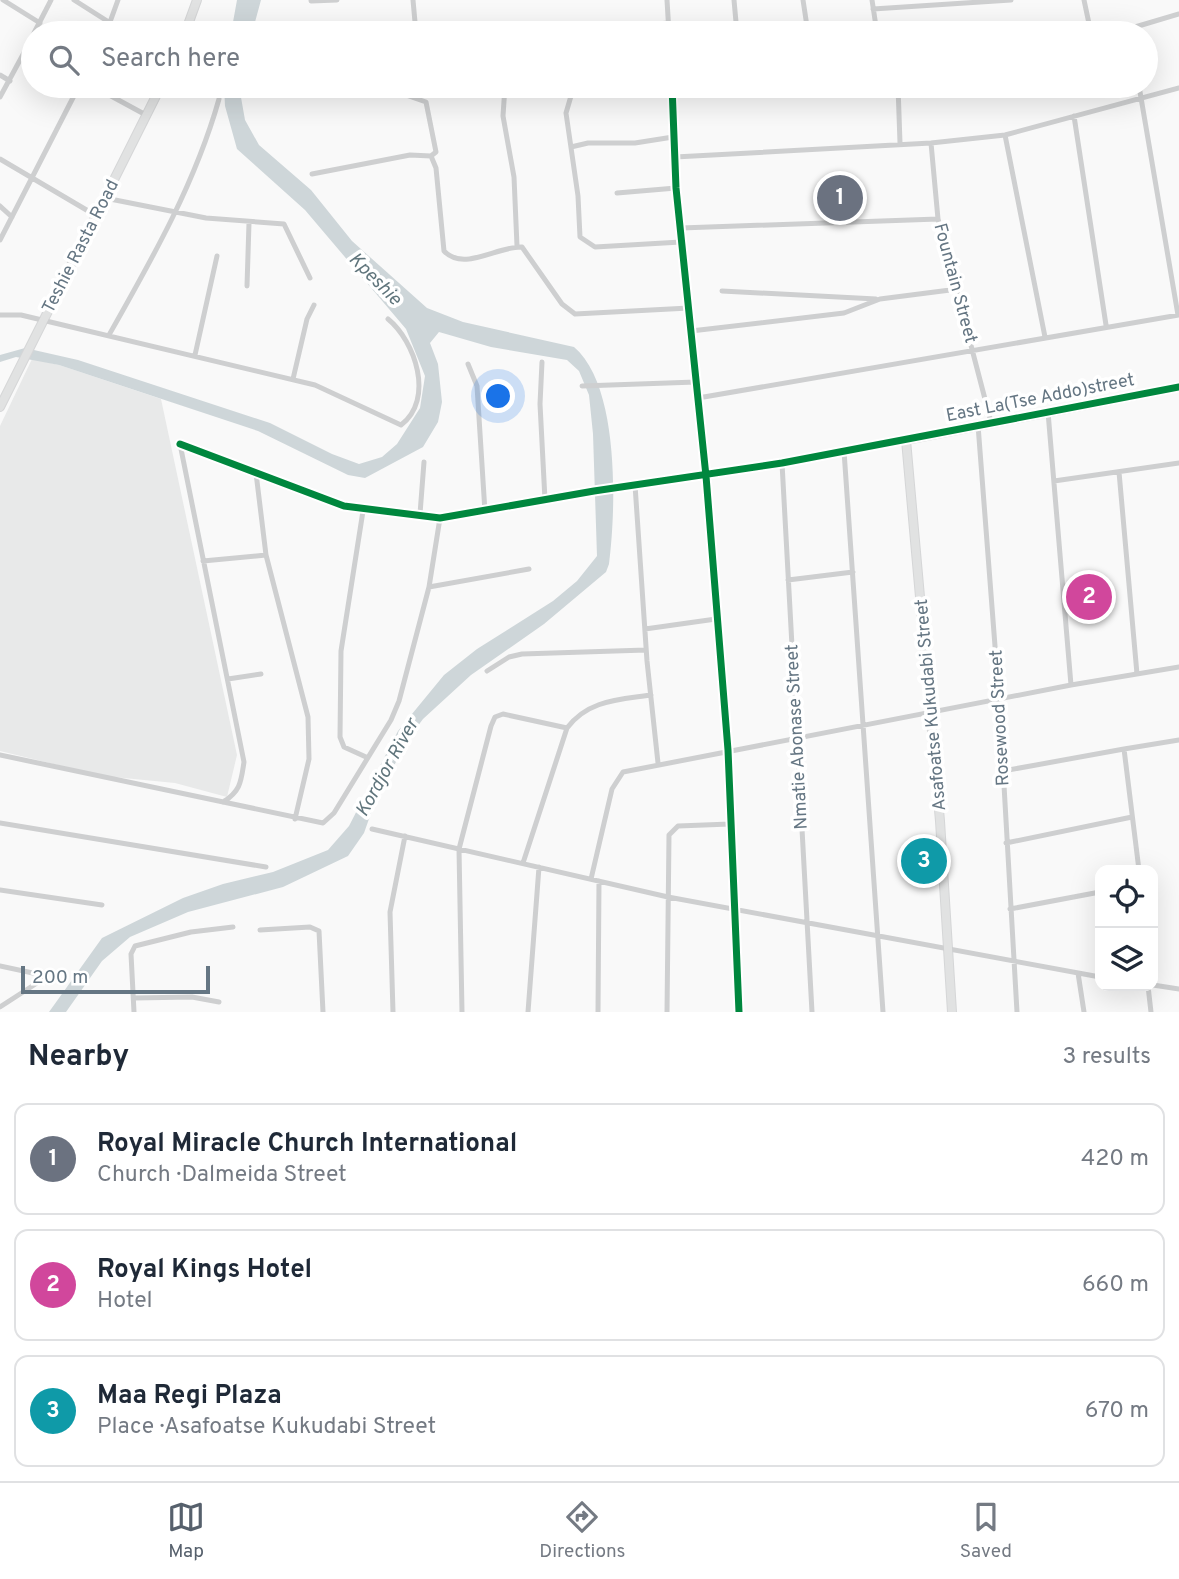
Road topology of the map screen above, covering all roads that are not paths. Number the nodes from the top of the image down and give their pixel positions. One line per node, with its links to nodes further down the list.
1 (2, 0): 17 (street)
2 (51, 0): 18 (street)
3 (74, 0): 19 (street)
4 (118, 0): 20 (street)
5 (197, 0): 21 (street)
6 (337, 0): 14 (street)
7 (413, 0): 22 (street)
8 (667, 0): 23 (street)
9 (734, 0): 24 (street)
10 (803, 0): 25 (street)
11 (872, 0): 15 (street)
12 (1011, 0): 15 (street)
13 (1084, 0): 27 (street)
14 (311, 1)
15 (873, 9): 26 (street)
16 (1179, 14): 28 (street)
17 (37, 21)
18 (41, 21)
19 (104, 21)
20 (111, 21)
21 (189, 21)
22 (415, 21)
23 (668, 21)
24 (736, 21)
25 (806, 21)
26 (875, 21)
27 (1088, 21)
28 (1155, 21)
29 (21, 59): 31 (street)
30 (0, 75): 31 (street)
31 (10, 81): 34 (street)
32 (1179, 88): 33 (street)
33 (1158, 94)
34 (0, 97)
35 (73, 98): 56 (street)
36 (114, 98): 45 (street)
37 (155, 98): 45 (street, Teshie Rasta Road)
38 (420, 98): 52 (street)
39 (504, 98): 69 (street)
40 (570, 98): 51 (street)
41 (672, 98): 48 (street)
42 (898, 98): 49 (street)
43 (1142, 98): 46 (street); 79 (street)
44 (219, 99): 61 (street)
45 (146, 116): 59 (street, Teshie Rasta Road)
46 (1074, 116): 47 (street); 82 (street)
47 (1005, 135): 50 (street); 85 (street)
48 (673, 137): 51 (street); 53 (street)
49 (900, 143): 50 (street); 53 (street)
50 (931, 143): 64 (street, Fountain Street)
51 (571, 146): 68 (street)
52 (431, 156): 55 (street); 69 (street)
53 (675, 157): 57 (street)
54 (0, 159): 56 (street)
55 (312, 174)
56 (31, 178): 62 (street); 63 (street)
57 (676, 188): 58 (street); 66 (street)
58 (617, 193)
59 (104, 198): 61 (street); 62 (street, Teshie Rasta Road)
60 (0, 206): 63 (street)
61 (176, 212): 65 (street); 84 (street)
62 (95, 215): 81 (street, Teshie Rasta Road)
63 (12, 217): 67 (street)
64 (938, 219): 66 (street); 73 (street, Fountain Street)
65 (249, 223): 71 (street); 72 (street)
66 (681, 228): 68 (street)
67 (0, 240)
68 (681, 242): 77 (street)
69 (517, 246): 77 (street)
70 (217, 256): 87 (street)
71 (310, 278)
72 (247, 286)
73 (958, 289): 75 (street); 86 (street, Fountain Street)
74 (722, 290): 75 (street)
75 (880, 299): 83 (street)
76 (314, 304): 90 (street)
77 (689, 308): 83 (street)
78 (0, 315): 81 (street)
79 (1178, 315): 82 (street)
80 (388, 319): 90 (street)
81 (41, 322): 84 (street); 95 (street, Teshie Rasta Road)
82 (1106, 325): 85 (street)
83 (691, 331): 91 (street)
84 (109, 335): 87 (street)
85 (1045, 337): 86 (street)
86 (975, 352): 94 (street); 97 (street, Fountain Street)
87 (195, 355): 90 (street)
88 (542, 362): 109 (street)
89 (468, 364): 111 (street)
90 (293, 379)
91 (696, 382): 92 (street); 94 (street)
92 (582, 386)
93 (1179, 387): 96 (street, East La(Tse Addo)street)
94 (698, 398): 106 (street)
95 (0, 407)
96 (1048, 412): 97 (street, East La(Tse Addo)street); 107 (street)
97 (991, 422): 98 (street, East La(Tse Addo)street)
98 (978, 425): 99 (street, East La(Tse Addo)street); 130 (street, Rosewood Street)
99 (906, 440): 100 (street); 131 (street, Asafoatse Kukudabi Street)
100 (844, 451): 102 (street); 117 (street)
101 (424, 462): 112 (street)
102 (782, 463): 106 (street); 118 (street, Nmatie Abonase Street)
103 (1179, 463): 104 (street)
104 (1119, 472): 107 (street); 126 (street)
105 (256, 473): 110 (street); 114 (street); 115 (street)
106 (706, 476): 108 (street); 120 (street)
107 (1054, 481): 128 (street)
108 (635, 485): 109 (street); 121 (street)
109 (545, 500): 111 (street)
110 (363, 511): 112 (street); 139 (street)
111 (485, 512): 113 (street)
112 (420, 514): 113 (street)
113 (440, 518): 119 (street)
114 (266, 555): 115 (street); 144 (street)
115 (202, 561): 127 (street)
116 (529, 569): 119 (street)
117 (853, 572): 118 (street); 132 (street)
118 (788, 580): 134 (street, Nmatie Abonase Street)
119 (429, 587): 139 (street)
120 (716, 619): 121 (street); 137 (street)
121 (645, 629): 122 (street)
122 (646, 650): 124 (street); 129 (street)
123 (1179, 667): 126 (street)
124 (487, 671)
125 (261, 674): 127 (street)
126 (1137, 674): 128 (street)
127 (228, 679): 142 (street)
128 (1071, 685): 130 (street)
129 (651, 695): 133 (street); 140 (street)
130 (999, 698): 131 (street); 141 (street, Rosewood Street)
131 (930, 714): 132 (street); 167 (street, Asafoatse Kukudabi Street)
132 (865, 724): 134 (street); 166 (street)
133 (567, 728): 150 (street); 151 (street)
134 (796, 737): 137 (street); 163 (street, Nmatie Abonase Street)
135 (1179, 740): 136 (street)
136 (1124, 749): 141 (street); 143 (street)
137 (728, 750): 140 (street); 146 (street)
138 (0, 755): 142 (street)
139 (366, 757): 144 (street)
140 (658, 763): 155 (street)
141 (1003, 771): 149 (street, Rosewood Street)
142 (223, 802): 144 (street)
143 (1132, 817): 149 (street); 152 (street)
144 (295, 819)
145 (0, 823): 153 (street)
146 (730, 824): 159 (street); 162 (street)
147 (372, 828): 148 (street)
148 (405, 836): 150 (street); 180 (street)
149 (1006, 843): 161 (street, Rosewood Street)
150 (459, 849): 151 (street); 181 (street)
151 (523, 863): 154 (street)
152 (1138, 865)
153 (266, 867)
154 (539, 867): 155 (street); 182 (street)
155 (591, 879): 156 (street)
156 (599, 881): 159 (street); 183 (street)
157 (0, 890): 160 (street)
158 (1095, 893): 161 (street)
159 (668, 897): 162 (street); 184 (street)
160 (102, 905)
161 (1010, 909): 168 (street, Rosewood Street)
162 (735, 911): 163 (street); 185 (street)
163 (807, 925): 166 (street); 186 (street, Nmatie Abonase Street)
164 (233, 927): 175 (street)
165 (260, 930): 179 (street)
166 (880, 937): 167 (street); 187 (street)
167 (948, 949): 168 (street); 188 (street, Asafoatse Kukudabi Street)
168 (1015, 963): 170 (street); 189 (street, Rosewood Street)
169 (0, 966): 177 (street)
170 (1077, 973): 171 (street); 190 (street)
171 (1095, 976)
172 (1158, 987): 173 (street)
173 (1179, 989)
174 (1151, 991): 191 (street)
175 (134, 998): 176 (street); 178 (street)
176 (219, 1003)
177 (0, 1007)
178 (134, 1012)
179 (323, 1012)
180 (393, 1012)
181 (462, 1012)
182 (528, 1012)
183 (598, 1012)
184 (667, 1012)
185 (739, 1012)
186 (812, 1012)
187 (883, 1012)
188 (952, 1012)
189 (1017, 1012)
190 (1084, 1012)
191 (1151, 1012)

